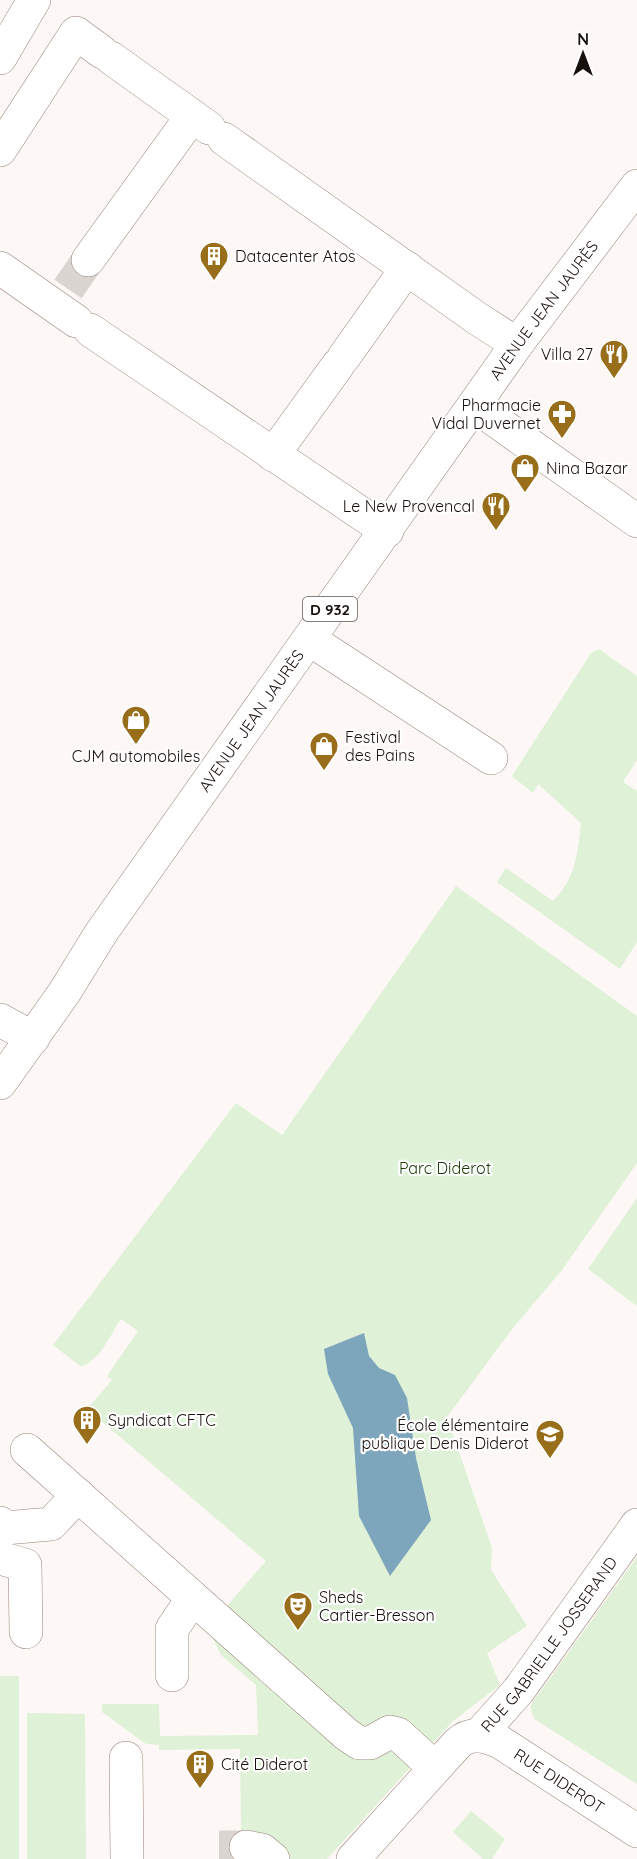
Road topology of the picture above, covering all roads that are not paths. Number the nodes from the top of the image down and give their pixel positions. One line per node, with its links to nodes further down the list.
1 (34, 0): 2 (main road)
2 (0, 58)
3 (211, 129): 4 (main road); 6 (main road); 8 (main road)
4 (0, 150)
5 (637, 186): 9 (main road, AVENUE JEAN JAURÈS / D 932)
6 (88, 260)
7 (0, 268): 11 (main road)
8 (407, 268): 9 (main road); 11 (main road)
9 (517, 344): 10 (main road, AVENUE JEAN JAURÈS / D 932)
10 (475, 406): 12 (main road); 13 (main road, AVENUE JEAN JAURÈS / D 932)
11 (273, 455): 13 (main road)
12 (637, 521)
13 (387, 531): 14 (main road, AVENUE JEAN JAURÈS / D 932)
14 (309, 639): 15 (main road); 17 (main road, AVENUE JEAN JAURÈS / D 932)
15 (490, 758)
16 (0, 1020): 17 (main road)
17 (33, 1038): 18 (main road, AVENUE JEAN JAURÈS / D 932)
18 (0, 1083)
19 (27, 1450): 20 (main road)
20 (78, 1495): 21 (main road); 24 (main road)
21 (0, 1523)
22 (637, 1525): 27 (main road, RUE GABRIELLE JOSSERAND)
23 (0, 1558): 25 (main road)
24 (193, 1598): 26 (main road); 29 (main road)
25 (26, 1632)
26 (172, 1675)
27 (478, 1736): 29 (main road, RUE GABRIELLE JOSSERAND); 30 (main road, RUE DIDEROT)
28 (126, 1758): 31 (main road)
29 (435, 1768): 32 (main road, RUE GABRIELLE JOSSERAND)
30 (637, 1831)
31 (127, 1859)
32 (353, 1859)

